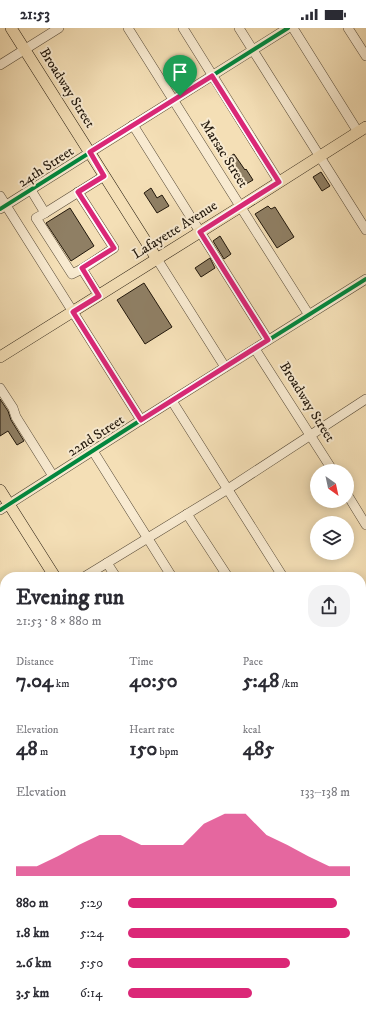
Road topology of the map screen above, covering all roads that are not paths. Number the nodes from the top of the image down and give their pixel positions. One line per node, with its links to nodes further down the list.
1 (11, 28): 9 (main road, Broadway Street)
2 (59, 28): 9 (street)
3 (128, 28): 14 (street, Marsac Street)
4 (183, 28): 13 (street)
5 (239, 28): 10 (street)
6 (288, 28): 10 (street, 24th Street)
7 (293, 28): 16 (street)
8 (348, 28): 11 (street)
9 (24, 49): 12 (street); 17 (main road, Broadway Street)
10 (253, 50): 13 (street, 24th Street); 18 (street)
11 (366, 56)
12 (0, 65)
13 (212, 76): 14 (street, 24th Street); 20 (street)
14 (174, 100): 15 (street, 24th Street); 25 (street, Marsac Street)
15 (133, 125): 17 (street, 24th Street); 28 (street)
16 (362, 129): 18 (main road, Lafayette Avenue)
17 (90, 152): 19 (main road, Broadway Street); 21 (street, 24th Street)
18 (319, 156): 20 (main road, Lafayette Avenue); 27 (street)
19 (104, 176): 22 (street); 29 (main road, Broadway Street)
20 (279, 182): 25 (main road, Lafayette Avenue)
21 (30, 190): 24 (street, 24th Street); 26 (street)
22 (78, 192): 26 (street); 30 (street)
23 (0, 196): 24 (street)
24 (3, 207): 33 (street)
25 (240, 207): 28 (main road, Lafayette Avenue); 34 (street, Marsac Street)
26 (45, 213): 30 (street)
27 (366, 230)
28 (200, 232): 29 (main road, Lafayette Avenue); 35 (street)
29 (156, 259): 32 (main road, Lafayette Avenue); 38 (street, Broadway Street)
30 (82, 268): 32 (street)
31 (366, 279): 34 (street, 22nd Street)
32 (99, 296): 33 (main road, Lafayette Avenue)
33 (73, 312): 37 (main road, Lafayette Avenue); 42 (street)
34 (309, 314): 35 (street, 22nd Street)
35 (268, 340): 36 (street, 22nd Street)
36 (255, 349): 38 (street, 22nd Street); 43 (street, Broadway Street)
37 (0, 357)
38 (225, 367): 41 (street, 22nd Street)
39 (0, 388): 46 (street)
40 (366, 399): 43 (street)
41 (172, 401): 42 (street, 22nd Street); 47 (street)
42 (141, 420): 44 (street, 22nd Street)
43 (310, 436): 45 (street, Broadway Street); 47 (street)
44 (93, 451): 46 (street, 22nd Street); 53 (street)
45 (328, 464)
46 (53, 476): 50 (street, 22nd Street)
47 (228, 489): 51 (street); 60 (street)
48 (0, 490): 50 (main road)
49 (354, 505): 52 (street)
50 (4, 507): 55 (main road)
51 (187, 514): 53 (street); 59 (street)
52 (366, 524)
53 (147, 538): 54 (street); 58 (street)
54 (107, 563): 56 (street); 57 (street)
55 (50, 572)
56 (92, 572)
57 (113, 572)
58 (169, 572)
59 (225, 572)
60 (280, 572)

